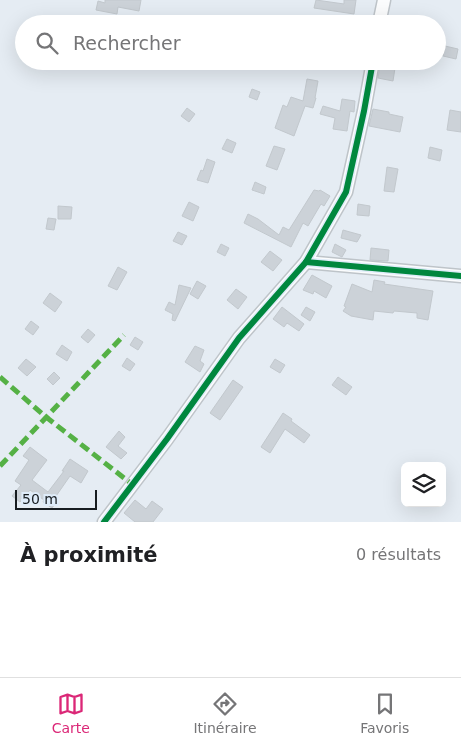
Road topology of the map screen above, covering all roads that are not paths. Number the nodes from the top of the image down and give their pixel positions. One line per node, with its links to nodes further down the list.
1 (384, 0): 2 (street)
2 (381, 15)
3 (371, 70): 4 (street)
4 (306, 262): 5 (street); 6 (street)
5 (461, 276)
6 (104, 522)

